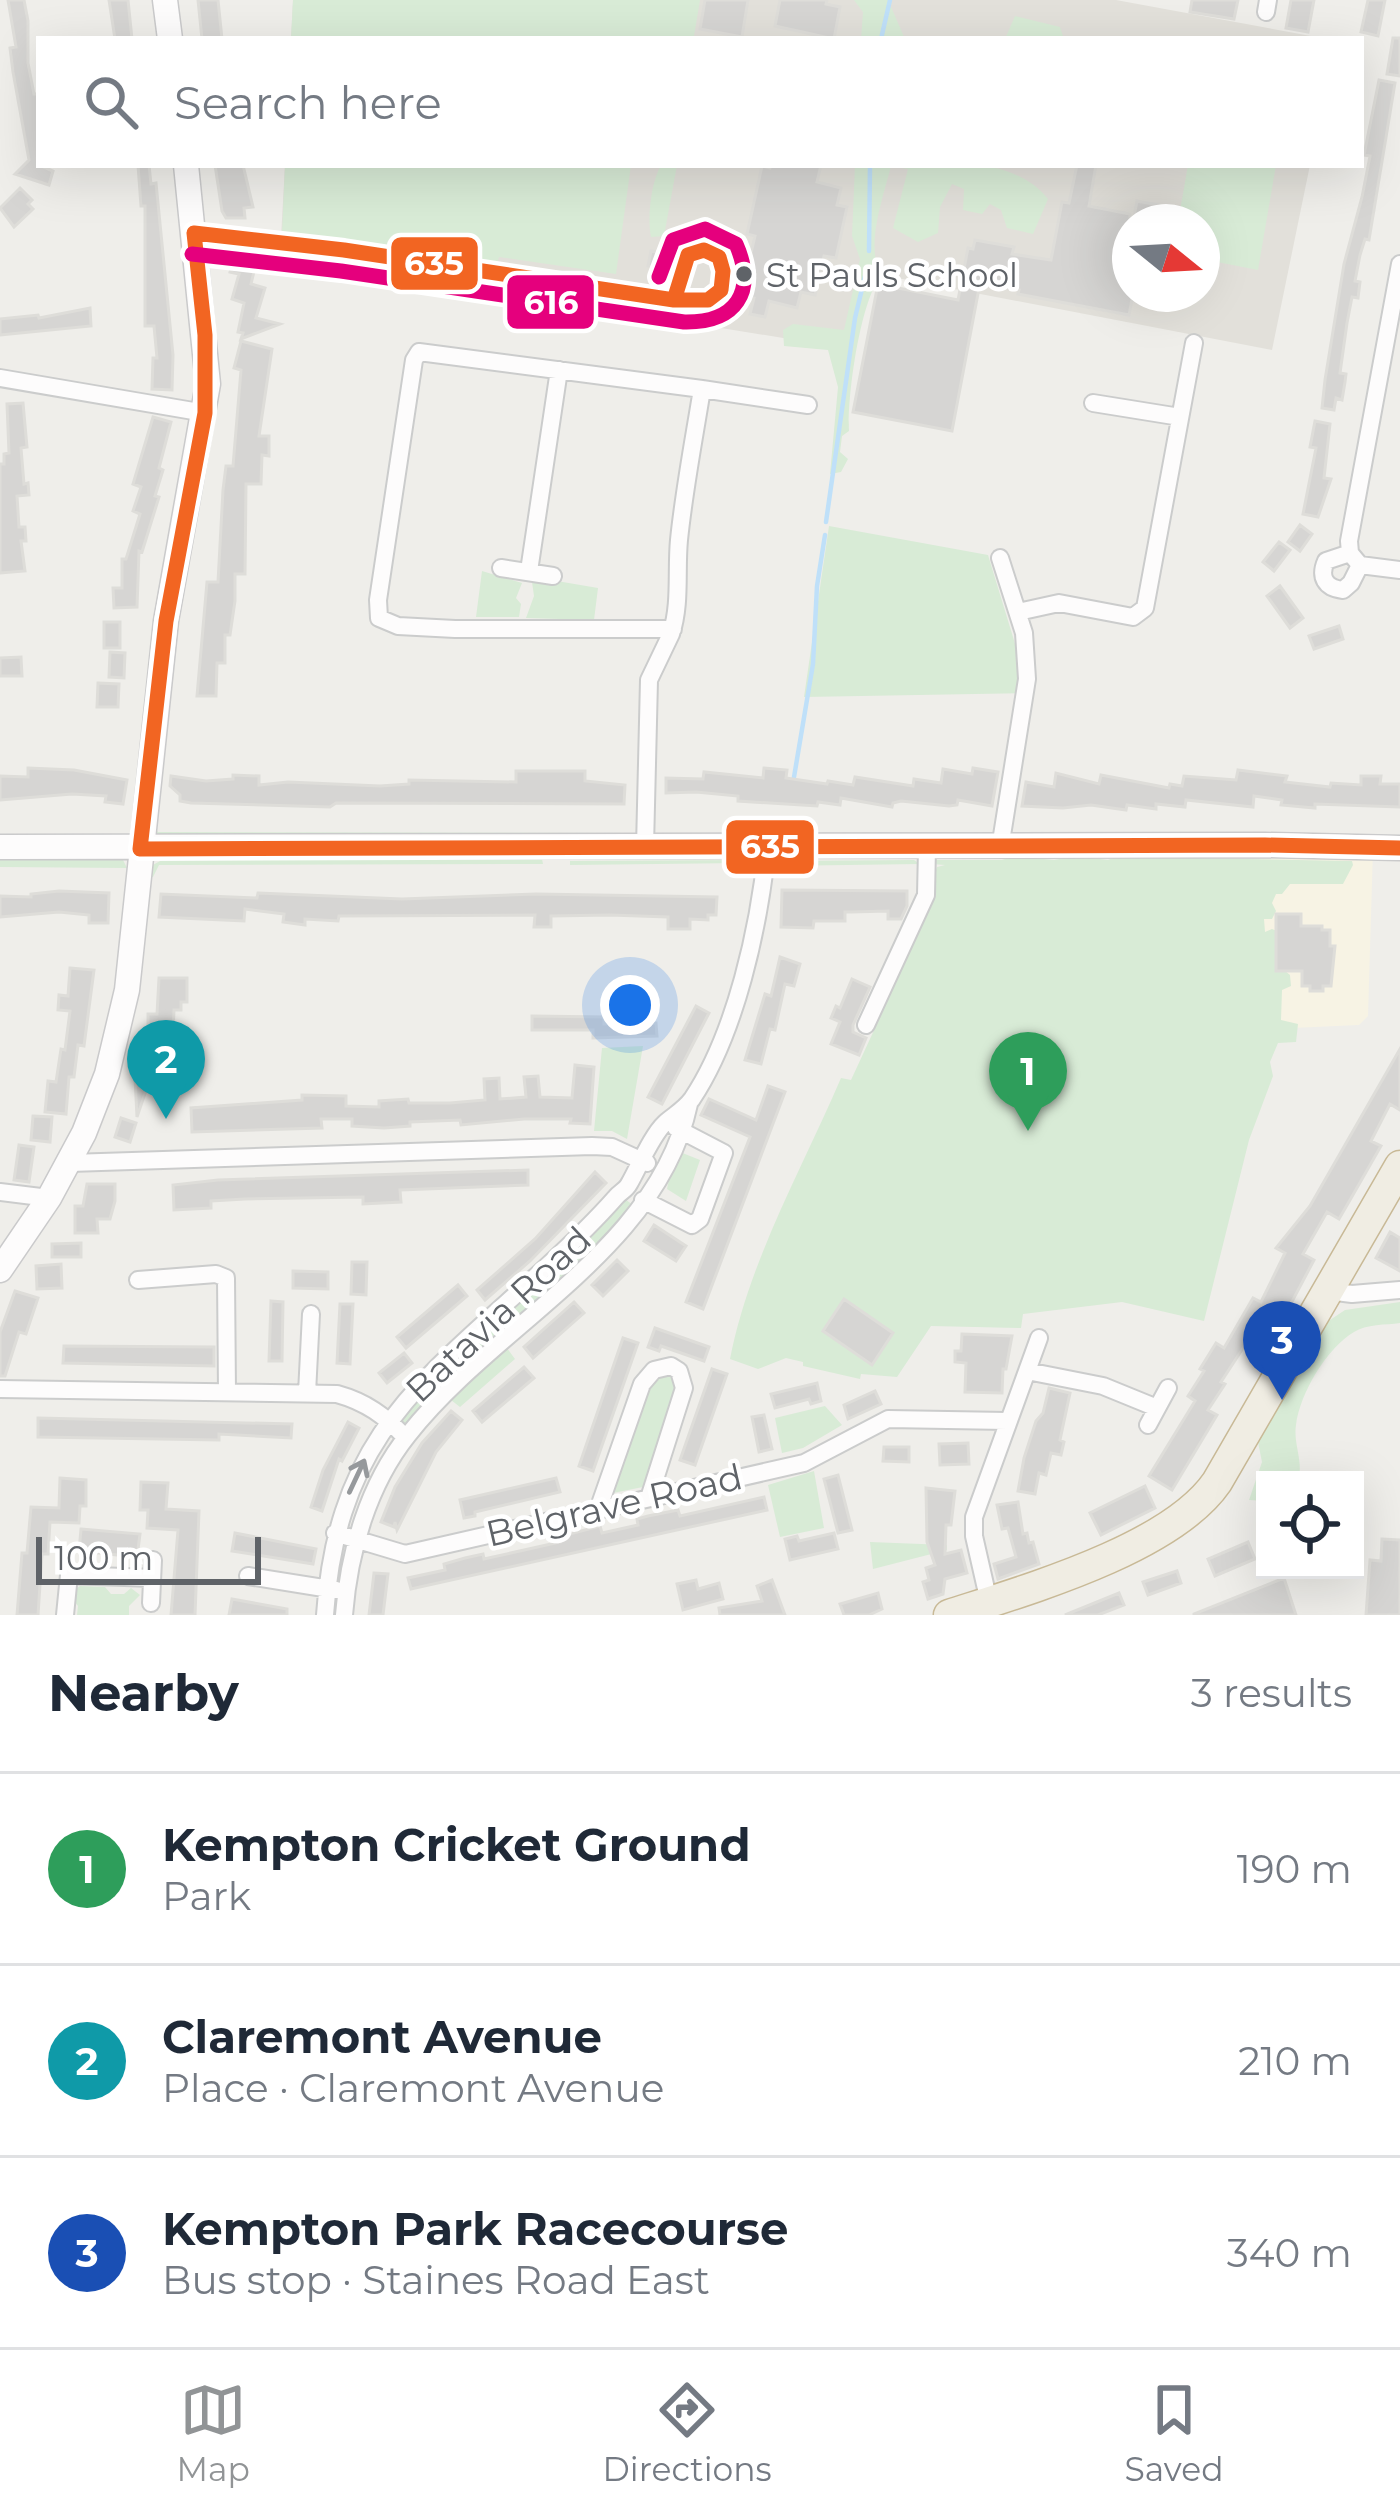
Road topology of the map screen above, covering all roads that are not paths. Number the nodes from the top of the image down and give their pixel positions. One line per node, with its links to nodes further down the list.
1 (165, 0): 2 (street)
2 (170, 36)
3 (185, 168): 12 (street)
4 (1400, 264): 5 (street)
5 (1397, 296): 16 (street)
6 (1194, 343): 13 (street)
7 (559, 370): 9 (street); 17 (street); 20 (street)
8 (0, 378): 12 (street)
9 (702, 389): 11 (street); 20 (street)
10 (1094, 403): 13 (street)
11 (808, 405)
12 (206, 413): 27 (street)
13 (1180, 417): 19 (street)
14 (1000, 558): 19 (street)
15 (501, 568): 17 (street)
16 (1400, 570)
17 (529, 572): 18 (street)
18 (553, 575)
19 (1018, 612): 25 (street)
20 (673, 629): 22 (street)
21 (0, 847): 27 (street)
22 (645, 847): 23 (street); 27 (street)
23 (767, 848): 24 (street); 29 (street, Batavia Road)
24 (927, 848): 25 (street); 28 (street)
25 (1000, 848): 26 (street)
26 (1400, 848)
27 (140, 849): 33 (street)
28 (866, 1025)
29 (689, 1103): 30 (street, Batavia Road); 31 (street, Batavia Road)
30 (662, 1125): 31 (street); 32 (street, Batavia Road)
31 (683, 1131): 35 (street, Batavia Road); 37 (street)
32 (640, 1162): 33 (street); 35 (street); 37 (street, Batavia Road)
33 (70, 1163): 38 (street)
34 (1400, 1166): 42 (highway)
35 (659, 1175): 37 (street, Batavia Road)
36 (0, 1192): 38 (street)
37 (639, 1193): 50 (street, Batavia Road); 52 (street, Batavia Road)
38 (49, 1198): 39 (street)
39 (0, 1270)
40 (137, 1280): 48 (street)
41 (1400, 1290): 42 (street)
42 (1328, 1291): 60 (highway)
43 (311, 1314): 49 (street)
44 (1039, 1338): 45 (street)
45 (1028, 1371): 46 (street); 51 (street)
46 (1168, 1388)
47 (0, 1389): 48 (street)
48 (227, 1392): 49 (street)
49 (307, 1394): 50 (street)
50 (388, 1419): 52 (street); 55 (street, Batavia Road, one-way to 50)
51 (1007, 1421): 53 (street, Belgrave Road); 60 (street)
52 (405, 1438): 56 (street, Batavia Road)
53 (650, 1496): 54 (street, Belgrave Road); 54 (street)
54 (599, 1507): 56 (street, Belgrave Road)
55 (334, 1533): 56 (street, Belgrave Road); 58 (street, Batavia Road)
56 (356, 1540): 59 (street, Batavia Road)
57 (248, 1576): 58 (street)
58 (326, 1588): 59 (street); 63 (street, Batavia Road)
59 (346, 1591): 64 (street, Batavia Road)
60 (989, 1602): 65 (highway)
61 (151, 1603): 62 (street)
62 (65, 1615)
63 (325, 1615)
64 (344, 1615)
65 (949, 1615)

